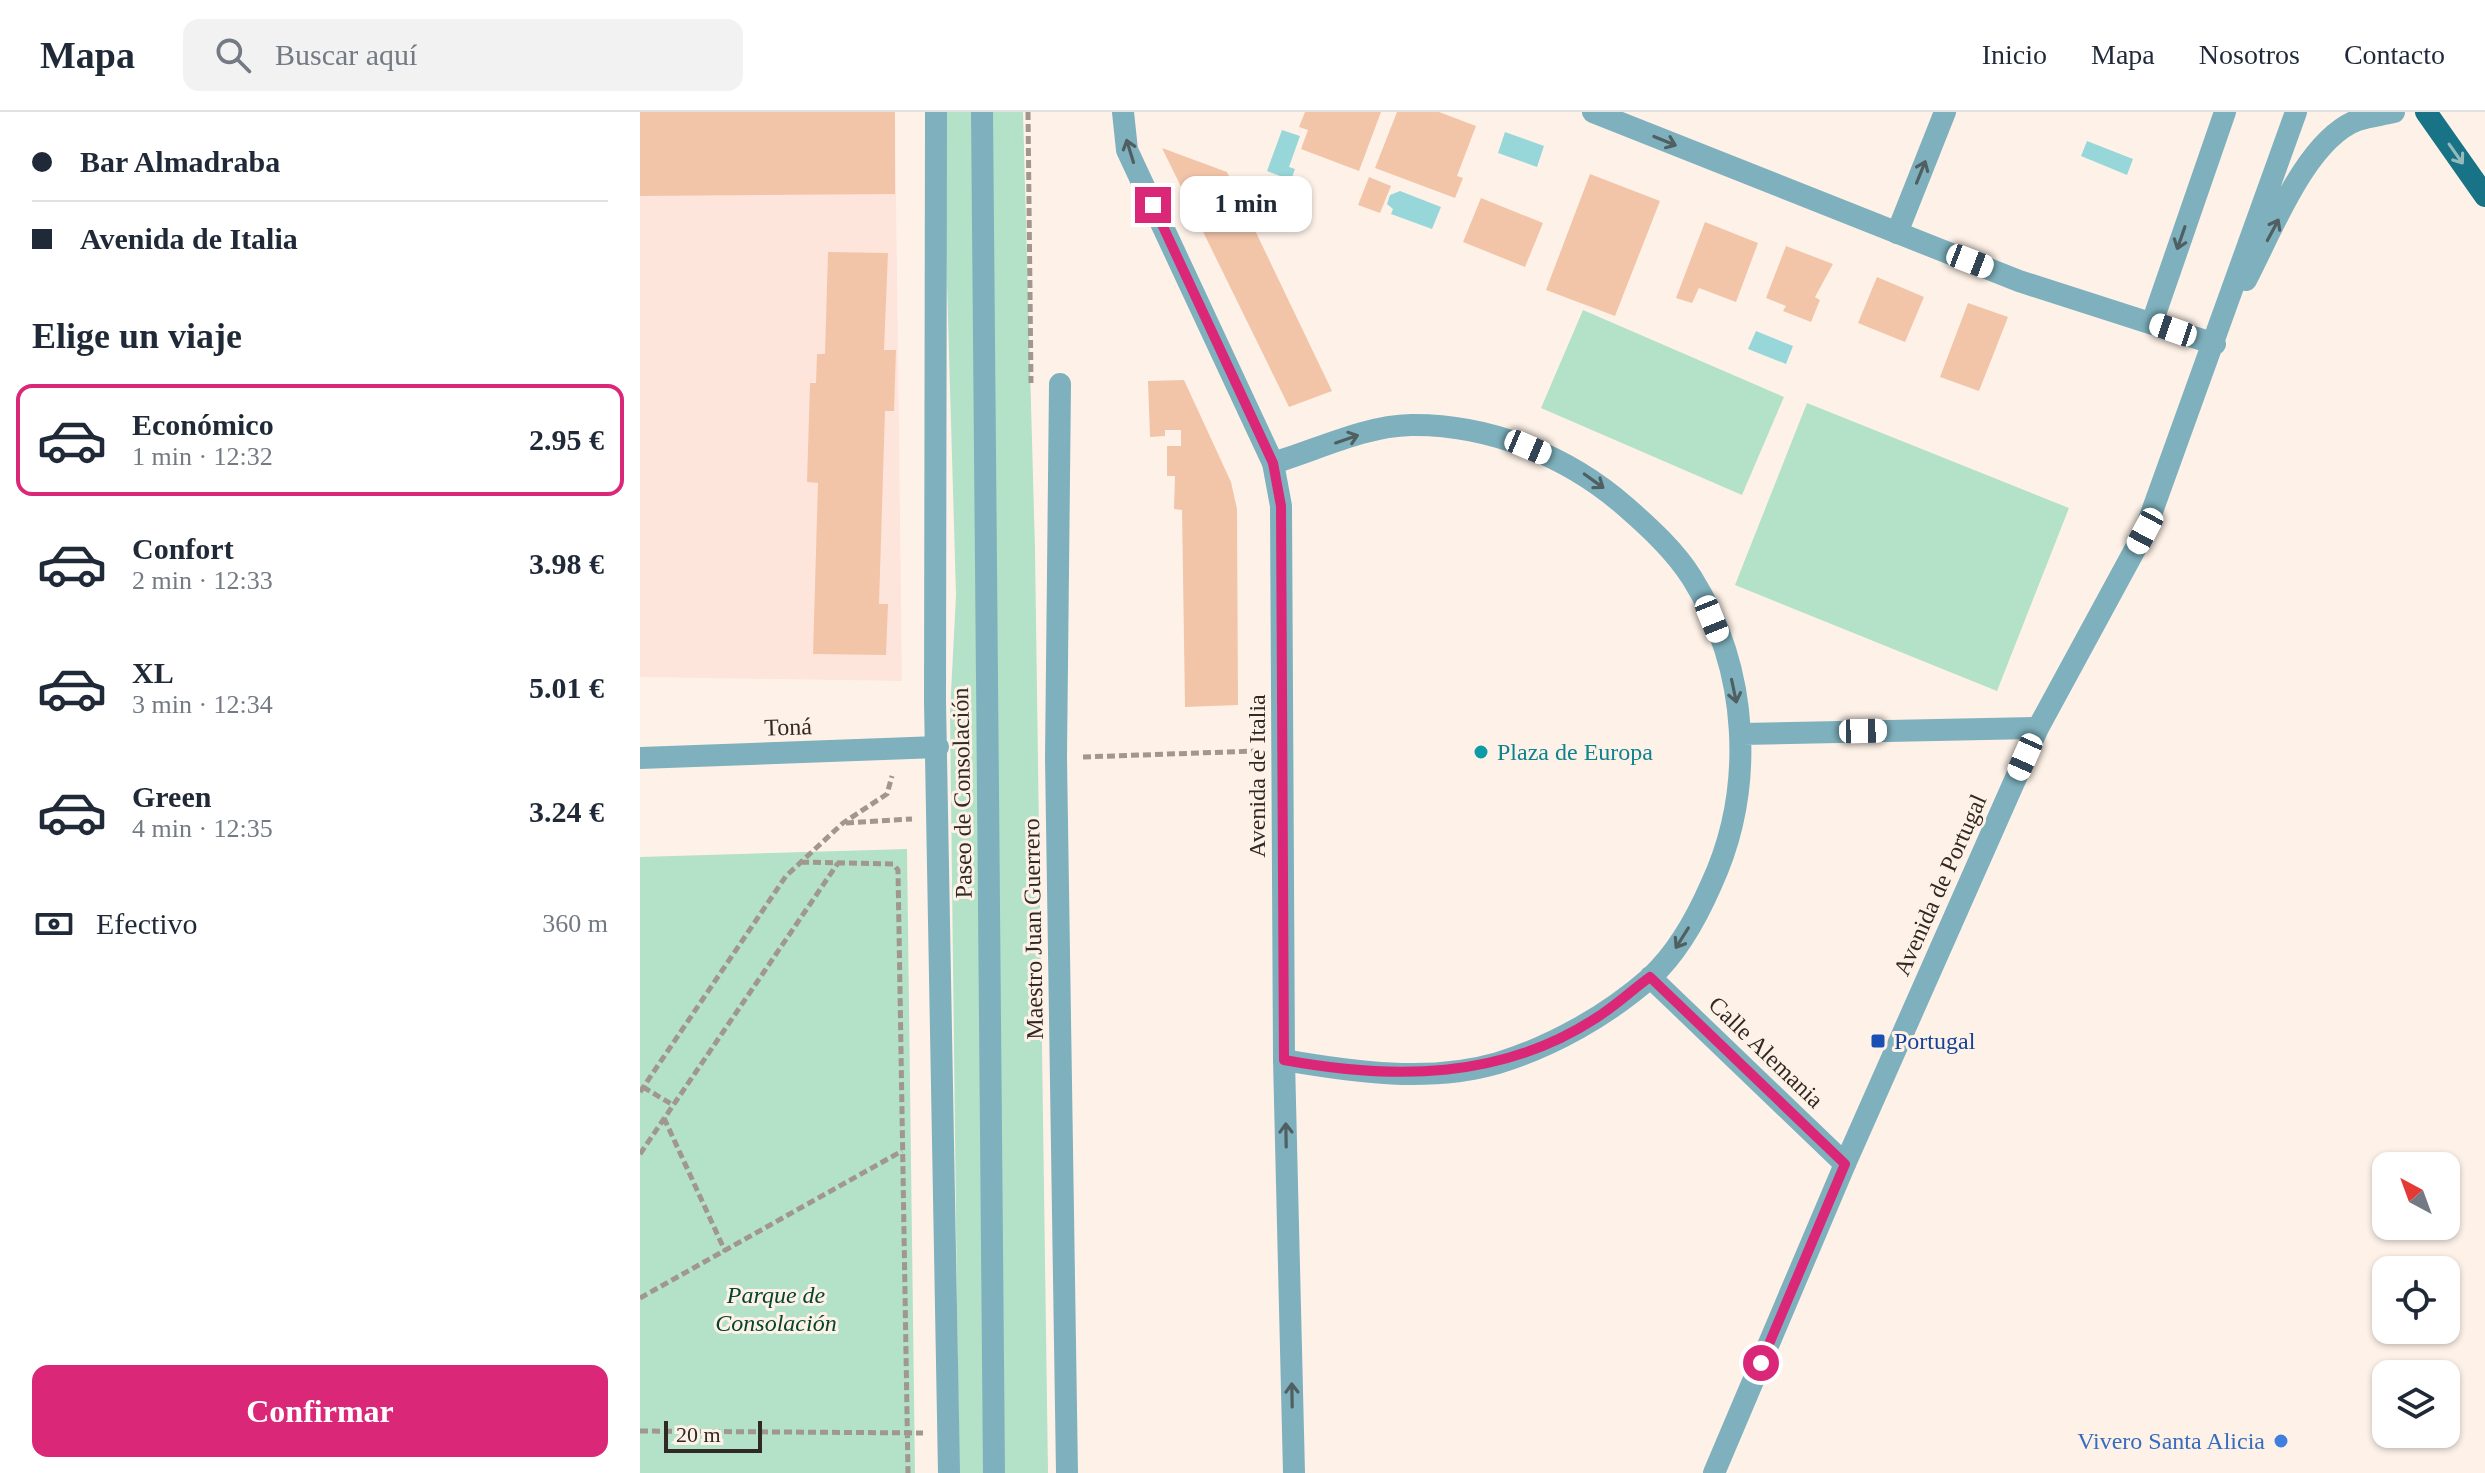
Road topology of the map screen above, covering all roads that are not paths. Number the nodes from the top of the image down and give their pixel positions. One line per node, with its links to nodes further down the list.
1 (936, 112): 19 (street, Paseo de Consolación)
2 (982, 112): 25 (street, Paseo de Consolación)
3 (1123, 112): 16 (street, Avenida de Italia, one-way to 3)
4 (1593, 112): 11 (street, one-way to 11)
5 (1945, 112): 11 (street, one-way to 5)
6 (2225, 112): 12 (street, one-way to 12)
7 (2296, 112): 13 (street, Avenida de Portugal)
8 (2394, 112): 13 (street, Avenida de Portugal, one-way to 8)
9 (2426, 112): 10 (main road, one-way to 10)
10 (2485, 196)
11 (1897, 233): 12 (street)
12 (2152, 323): 14 (street)
13 (2222, 323): 14 (street, Avenida de Portugal)
14 (2215, 344): 17 (street, Avenida de Portugal)
15 (1060, 384): 26 (street, Maestro Juan Guerrero)
16 (1273, 463): 18 (street, one-way to 18); 22 (street, Avenida de Italia)
17 (2038, 728): 18 (street); 23 (street, Avenida de Portugal)
18 (1742, 734): 21 (street, one-way to 21)
19 (938, 747): 20 (street, Toná); 24 (street, Paseo de Consolación)
20 (640, 758)
21 (1650, 977): 22 (street); 23 (street, Calle Alemania)
22 (1284, 1060): 27 (street, Avenida de Italia, one-way to 22)
23 (1845, 1164): 28 (street, Avenida de Portugal)
24 (949, 1473)
25 (994, 1473)
26 (1067, 1473)
27 (1294, 1473)
28 (1714, 1473)

